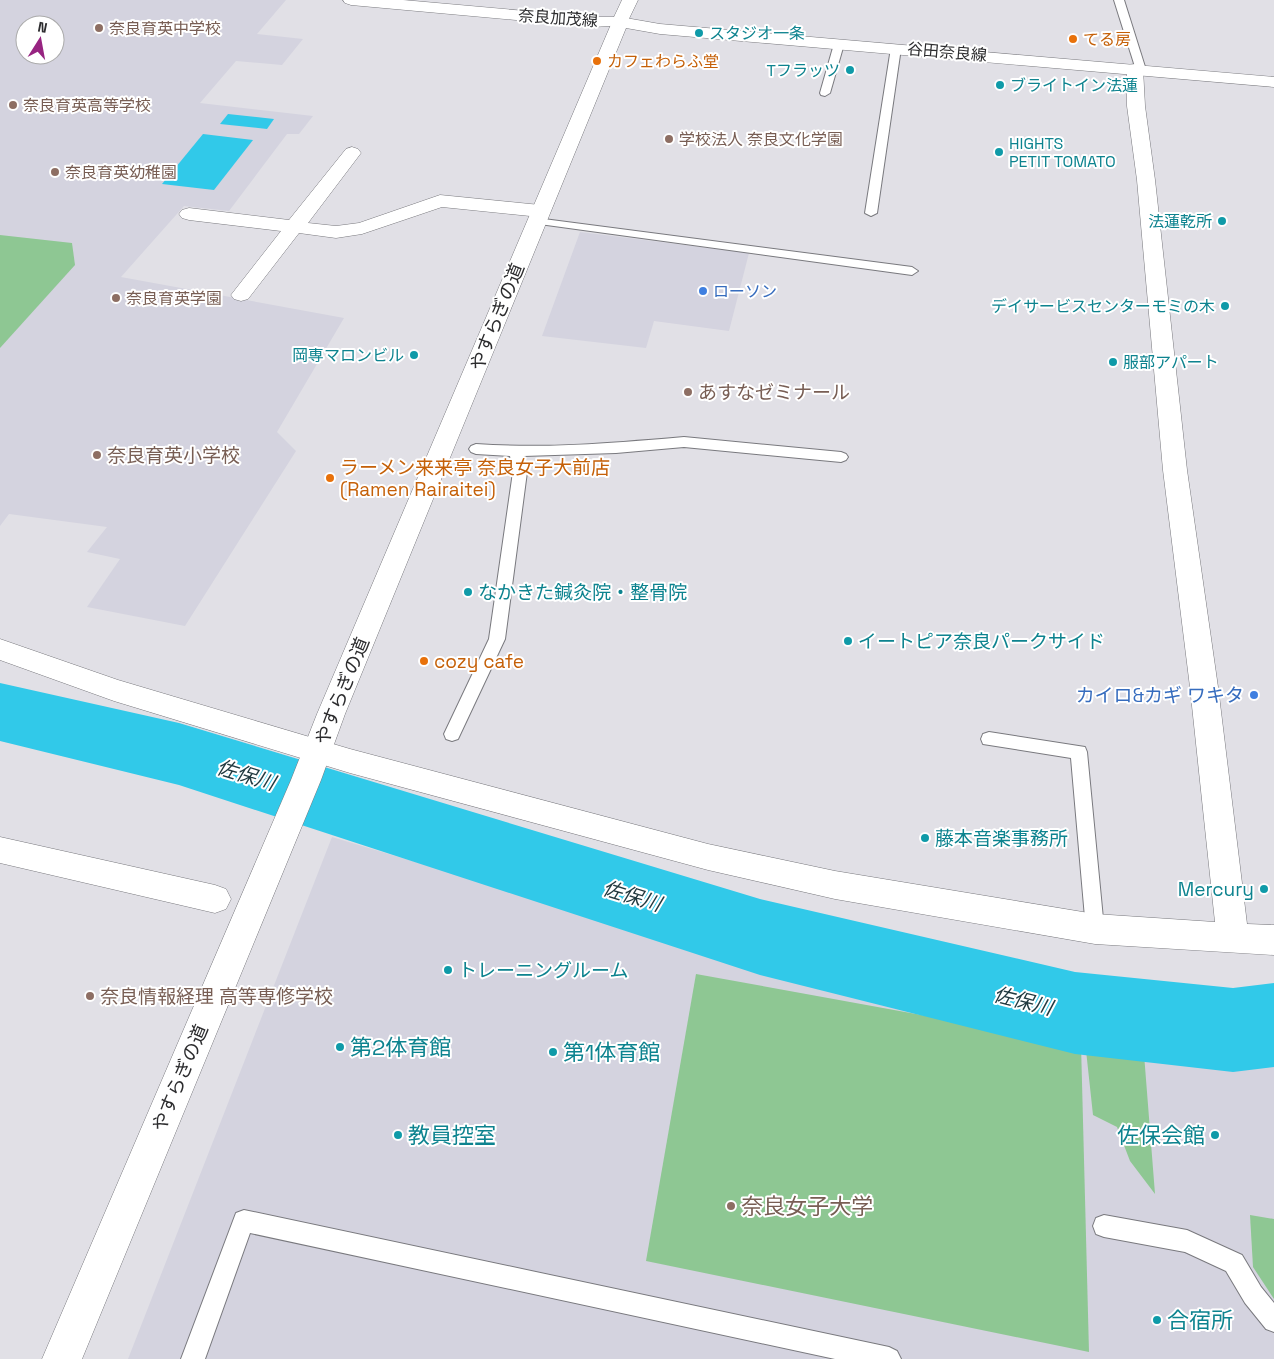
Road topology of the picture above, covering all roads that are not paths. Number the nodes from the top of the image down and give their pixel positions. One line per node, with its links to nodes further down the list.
1 (356, 0): 4 (street, 奈良加茂線)
2 (630, 0): 4 (street, 奈良加茂線)
3 (1119, 0): 7 (lane)
4 (620, 22): 5 (street, 谷田奈良線); 13 (street, やすらぎの道)
5 (839, 44): 6 (street, 谷田奈良線); 9 (lane)
6 (896, 48): 7 (street, 谷田奈良線); 11 (lane)
7 (1138, 70): 8 (street, 谷田奈良線); 27 (street)
8 (1274, 82)
9 (825, 93)
10 (352, 153): 14 (street)
11 (872, 213)
12 (189, 214): 14 (street)
13 (538, 216): 14 (street); 15 (lane); 23 (street, やすらぎの道)
14 (294, 226): 16 (street)
15 (912, 271)
16 (241, 295)
17 (476, 449): 18 (lane)
18 (516, 452): 19 (lane); 21 (lane)
19 (841, 457)
20 (0, 649): 23 (street)
21 (452, 734)
22 (989, 739): 26 (lane)
23 (315, 759): 26 (street); 31 (street, やすらぎの道)
24 (0, 850): 25 (street)
25 (215, 899)
26 (1095, 929): 27 (street)
27 (1232, 936): 28 (street)
28 (1274, 940)
29 (1104, 1226): 30 (lane)
30 (1274, 1321)
31 (62, 1359)
32 (193, 1359): 33 (lane)
33 (890, 1359)

